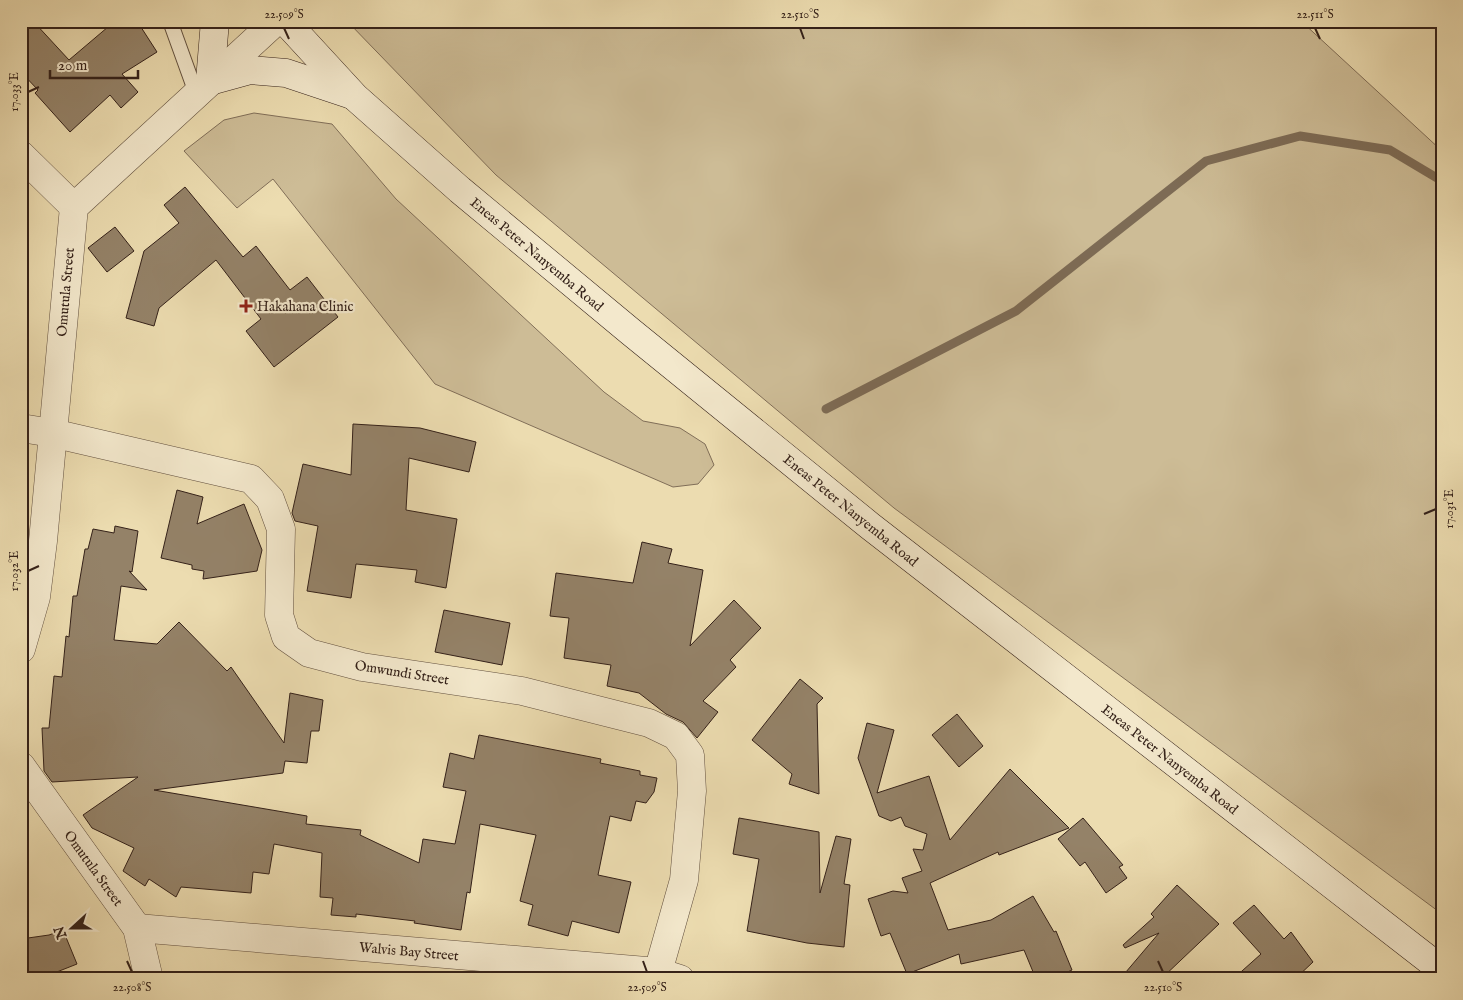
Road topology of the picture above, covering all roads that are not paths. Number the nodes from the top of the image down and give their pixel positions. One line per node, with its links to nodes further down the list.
1 (170, 21): 5 (lane)
2 (215, 21): 5 (street)
3 (276, 21): 5 (street)
4 (285, 21): 6 (street, Eneas Peter Nanyemba Road)
5 (203, 87): 6 (street); 8 (street)
6 (355, 97): 14 (street, Eneas Peter Nanyemba Road)
7 (21, 155): 8 (street)
8 (74, 207): 10 (street, Omutula Street)
9 (21, 428): 10 (street, Omwundi Street)
10 (52, 433): 11 (street, Omutula Street); 15 (street, Omwundi Street)
11 (21, 649)
12 (21, 766): 13 (street, Omutula Street)
13 (137, 928): 15 (street, Walvis Bay Street); 16 (street, Omutula Street)
14 (1442, 970)
15 (669, 976)
16 (149, 979)

